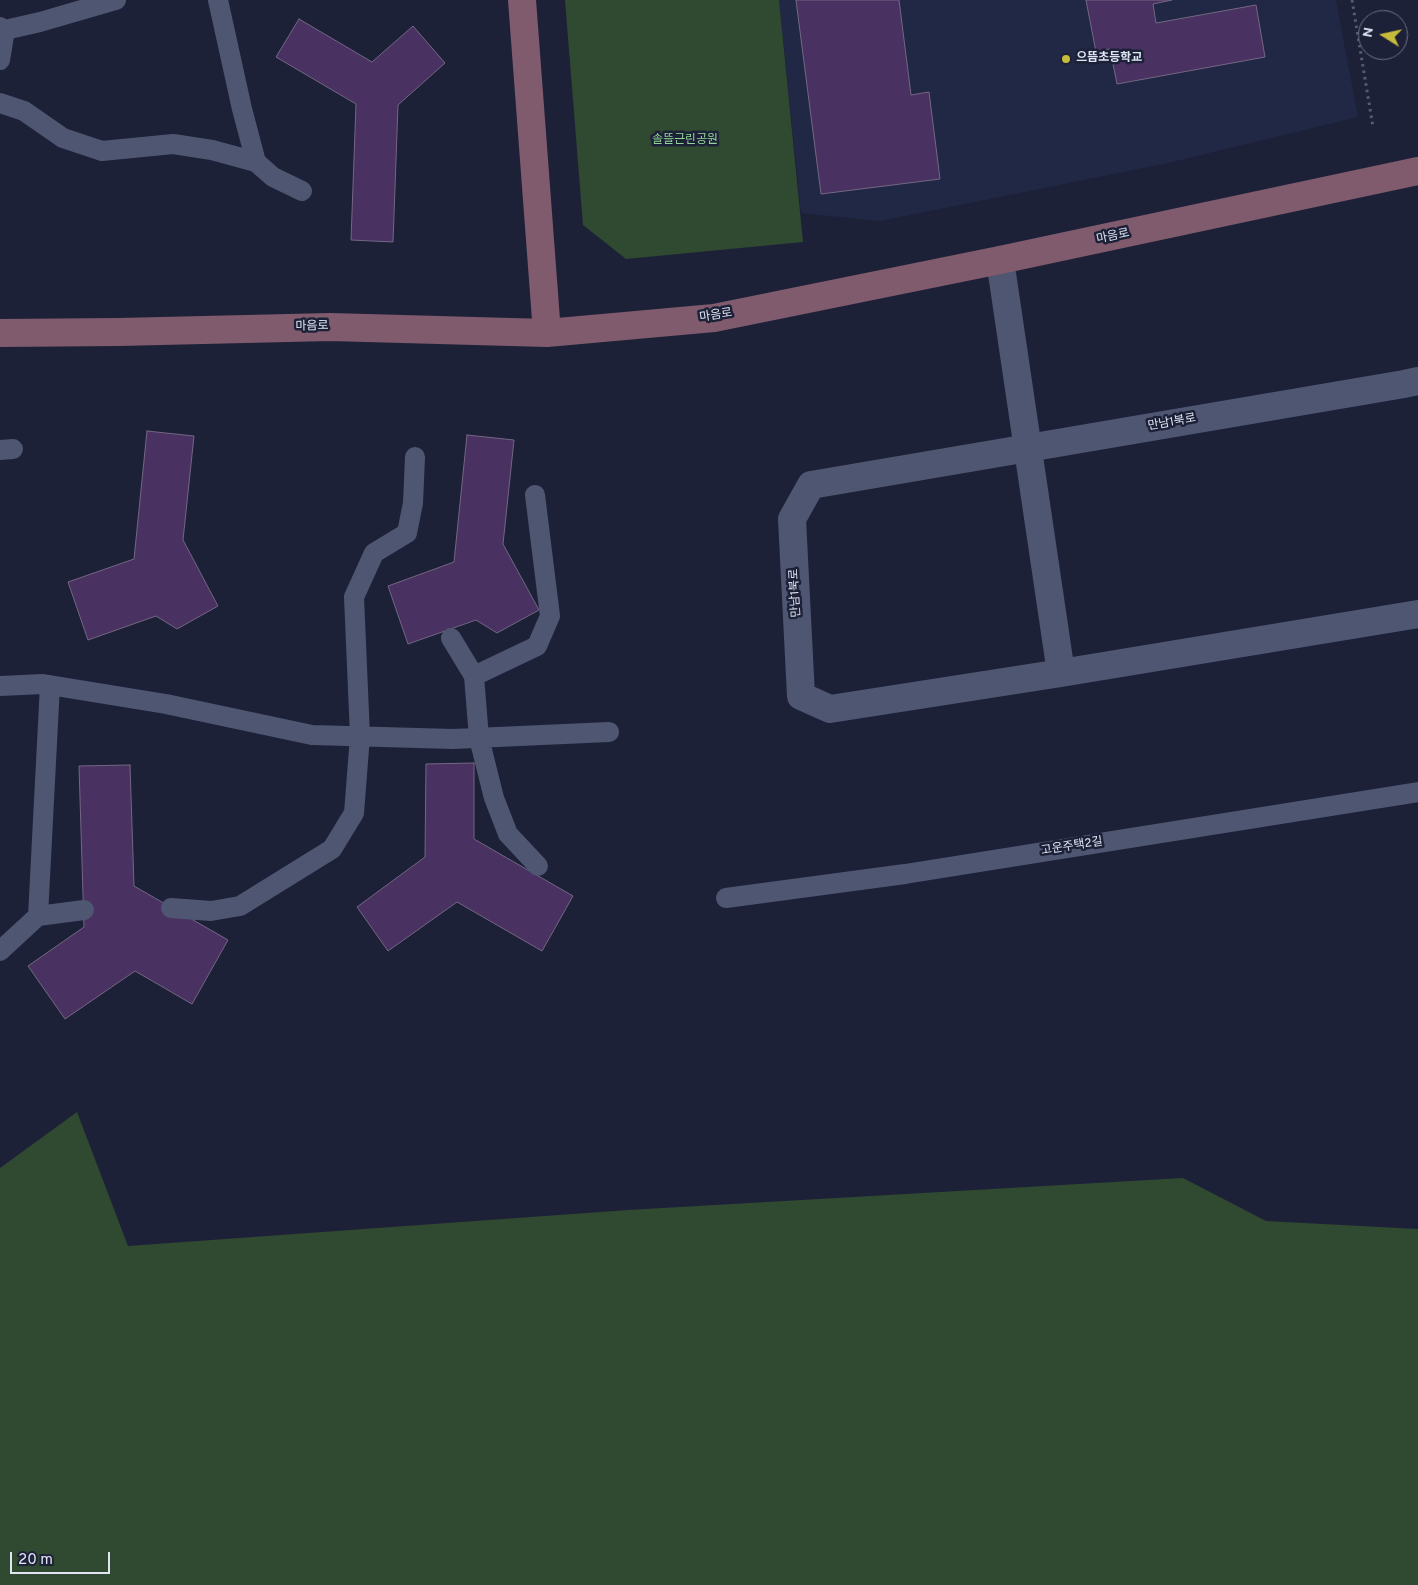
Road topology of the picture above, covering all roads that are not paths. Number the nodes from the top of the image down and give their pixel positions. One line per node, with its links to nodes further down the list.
1 (116, 0): 4 (lane)
2 (218, 0): 7 (lane)
3 (522, 0): 12 (street)
4 (2, 28): 5 (lane)
5 (0, 60)
6 (0, 103): 7 (lane)
7 (256, 162): 9 (lane)
8 (1418, 172): 10 (street, 마음로)
9 (302, 190)
10 (1000, 260): 12 (street, 마음로); 14 (street)
11 (0, 333): 12 (street, 마음로)
12 (547, 334)
13 (1418, 380): 14 (street, 만남1북로)
14 (1028, 448): 19 (street); 19 (street, 만남1북로)
15 (415, 457): 24 (lane)
16 (535, 495): 20 (lane)
17 (1418, 614): 19 (street, 만남1북로)
18 (451, 638): 20 (lane)
19 (1061, 673)
20 (474, 676): 25 (lane)
21 (50, 685): 22 (lane); 24 (lane); 31 (lane)
22 (0, 686)
23 (608, 732): 25 (lane)
24 (360, 736): 25 (lane); 29 (lane)
25 (479, 738): 27 (lane)
26 (1417, 793): 28 (lane, 고운주택2길)
27 (538, 866)
28 (726, 898)
29 (171, 908)
30 (84, 910): 31 (lane)
31 (38, 916): 32 (lane)
32 (0, 951)

